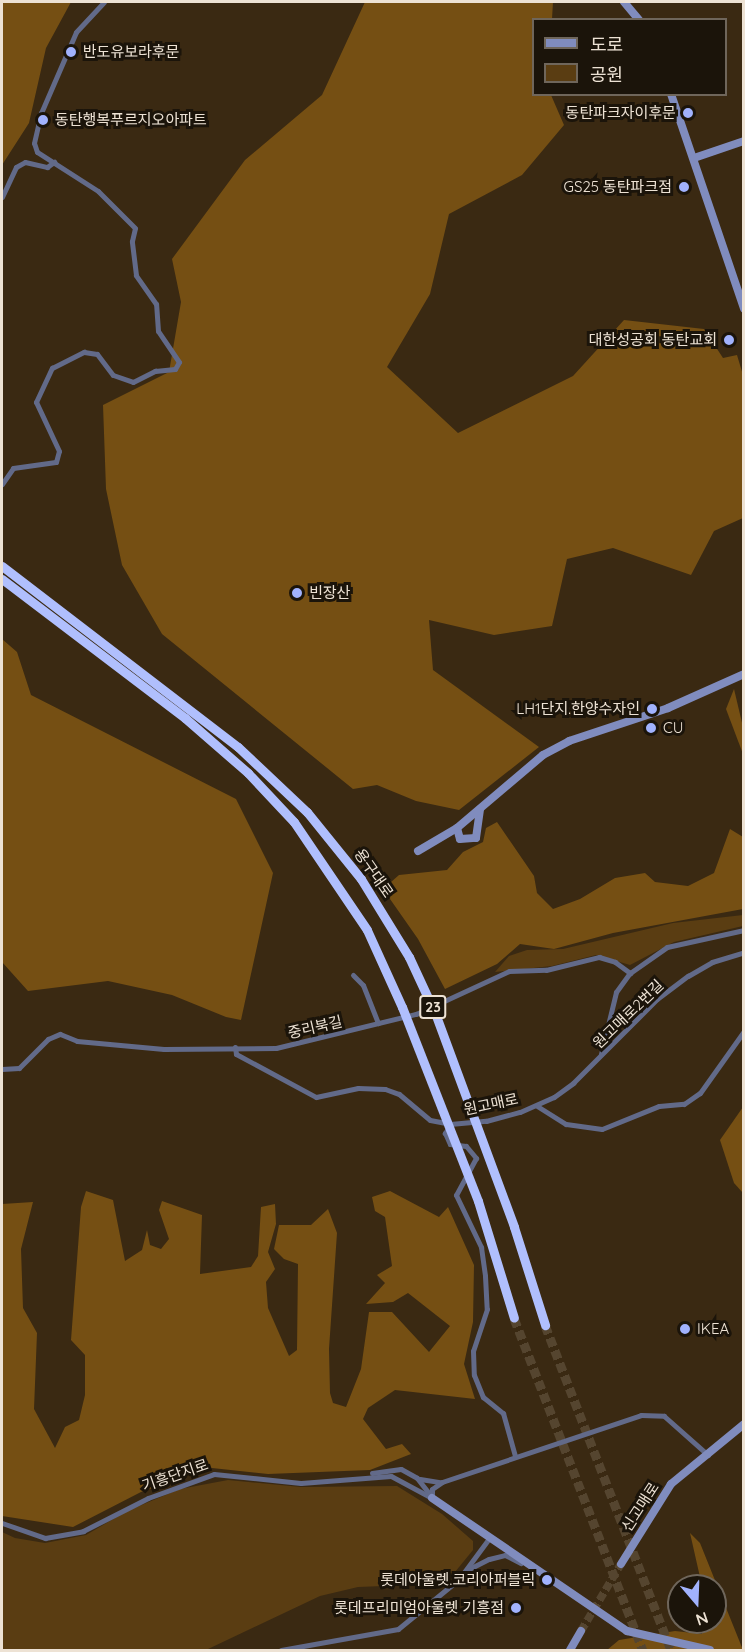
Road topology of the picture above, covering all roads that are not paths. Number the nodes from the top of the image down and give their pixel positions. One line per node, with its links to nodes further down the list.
1 (104, 2): 7 (street)
2 (624, 2): 3 (street)
3 (637, 18)
4 (672, 96): 6 (street)
5 (744, 141): 6 (street)
6 (694, 158): 9 (street)
7 (54, 162): 8 (street); 10 (street)
8 (2, 197)
9 (744, 309)
10 (2, 484)
11 (2, 566): 29 (highway, 용구대로 / 23, bridge)
12 (2, 579): 28 (highway, 23, bridge)
13 (744, 674): 14 (street)
14 (481, 807): 15 (street); 15 (street)
15 (457, 828): 16 (street)
16 (418, 851)
17 (744, 930): 19 (street)
18 (744, 952): 24 (street, 원고매로2번길)
19 (630, 973): 21 (street, 중리북길); 24 (street)
20 (353, 975): 21 (street)
21 (378, 1023): 23 (street, 중리북길)
22 (744, 1031): 26 (street, 원고매로)
23 (235, 1047): 25 (street, 중리북길); 27 (street, 원고매로)
24 (601, 1056): 26 (street, 원고매로2번길)
25 (2, 1069)
26 (537, 1106): 27 (street, 원고매로)
27 (450, 1124): 32 (street)
28 (514, 1318)
29 (545, 1325)
30 (744, 1424): 31 (street, 신고매로)
31 (708, 1455): 32 (street); 39 (street, 신고매로)
32 (516, 1456): 35 (street)
33 (368, 1475): 34 (street); 36 (street); 37 (street, 기흥단지로)
34 (417, 1478): 35 (street); 36 (street)
35 (442, 1482): 36 (street)
36 (432, 1498): 38 (street)
37 (2, 1523)
38 (490, 1537): 40 (street); 41 (street)
39 (621, 1564)
40 (465, 1572): 41 (street); 43 (street)
41 (547, 1573): 45 (street)
42 (581, 1631): 44 (street)
43 (281, 1650)
44 (570, 1650)
45 (710, 1650)

